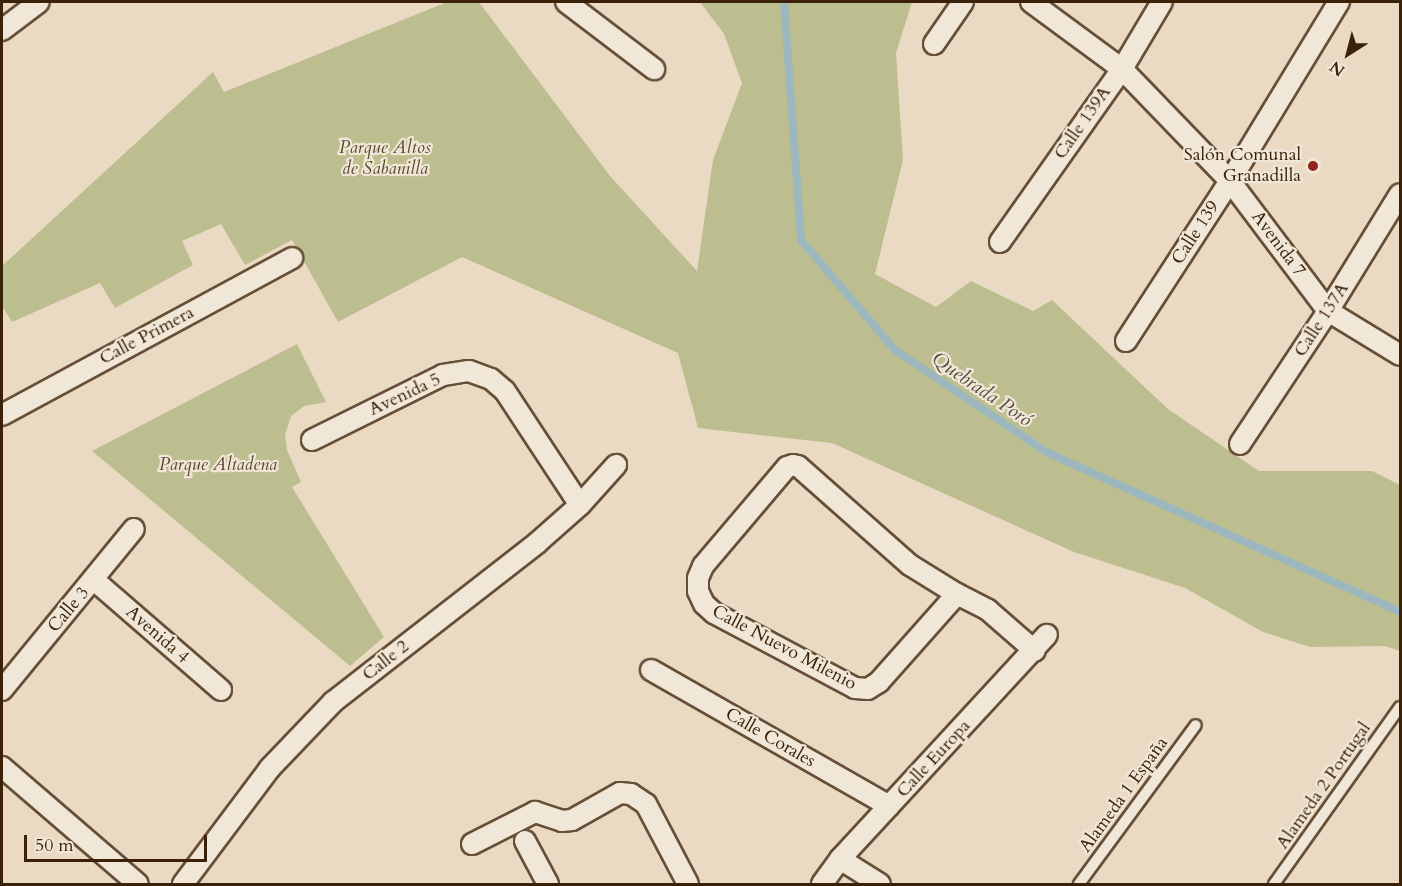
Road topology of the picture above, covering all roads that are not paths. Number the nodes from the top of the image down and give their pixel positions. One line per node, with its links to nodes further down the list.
1 (39, 2): 7 (street)
2 (566, 2): 9 (street)
3 (963, 2): 8 (street)
4 (1031, 2): 10 (street, Avenida 7)
5 (1162, 2): 10 (street, Calle 139A)
6 (1339, 2): 11 (street, Calle 139)
7 (2, 30)
8 (934, 45)
9 (654, 69)
10 (1122, 69): 11 (street, Avenida 7); 13 (street, Calle 139A)
11 (1230, 181): 15 (street, Avenida 7); 16 (street, Calle 139)
12 (1401, 194): 15 (street, Calle 137A)
13 (1000, 242)
14 (292, 258): 18 (street, Calle Primera)
15 (1329, 311): 17 (street, Avenida 7); 20 (street, Calle 137A)
16 (1126, 341)
17 (1401, 355)
18 (2, 415)
19 (312, 440): 22 (street, Avenida 5)
20 (1240, 444)
21 (616, 465): 22 (street, Calle 2)
22 (580, 505): 39 (street, Calle 2)
23 (134, 529): 24 (street, Calle 3)
24 (94, 580): 29 (street, Calle 3); 30 (street, Avenida 4)
25 (957, 594): 25 (street, Calle Nuevo Milenio); 27 (street, Calle Nuevo Milenio)
26 (1047, 635): 27 (street, Calle Europa)
27 (1035, 651): 34 (street, Calle Europa)
28 (651, 670): 34 (street, Calle Corales)
29 (2, 690)
30 (220, 690)
31 (1401, 707): 45 (lane, Alameda 2 Portugal)
32 (1196, 725): 44 (lane, Alameda 1 España)
33 (2, 767): 38 (street)
34 (889, 806): 37 (street, Calle Europa)
35 (525, 842): 40 (street)
36 (472, 844): 41 (street)
37 (840, 859): 42 (street, Calle Europa); 43 (street)
38 (138, 885)
39 (183, 885)
40 (548, 885)
41 (688, 885)
42 (822, 885)
43 (880, 885)
44 (1079, 885)
45 (1274, 885)

